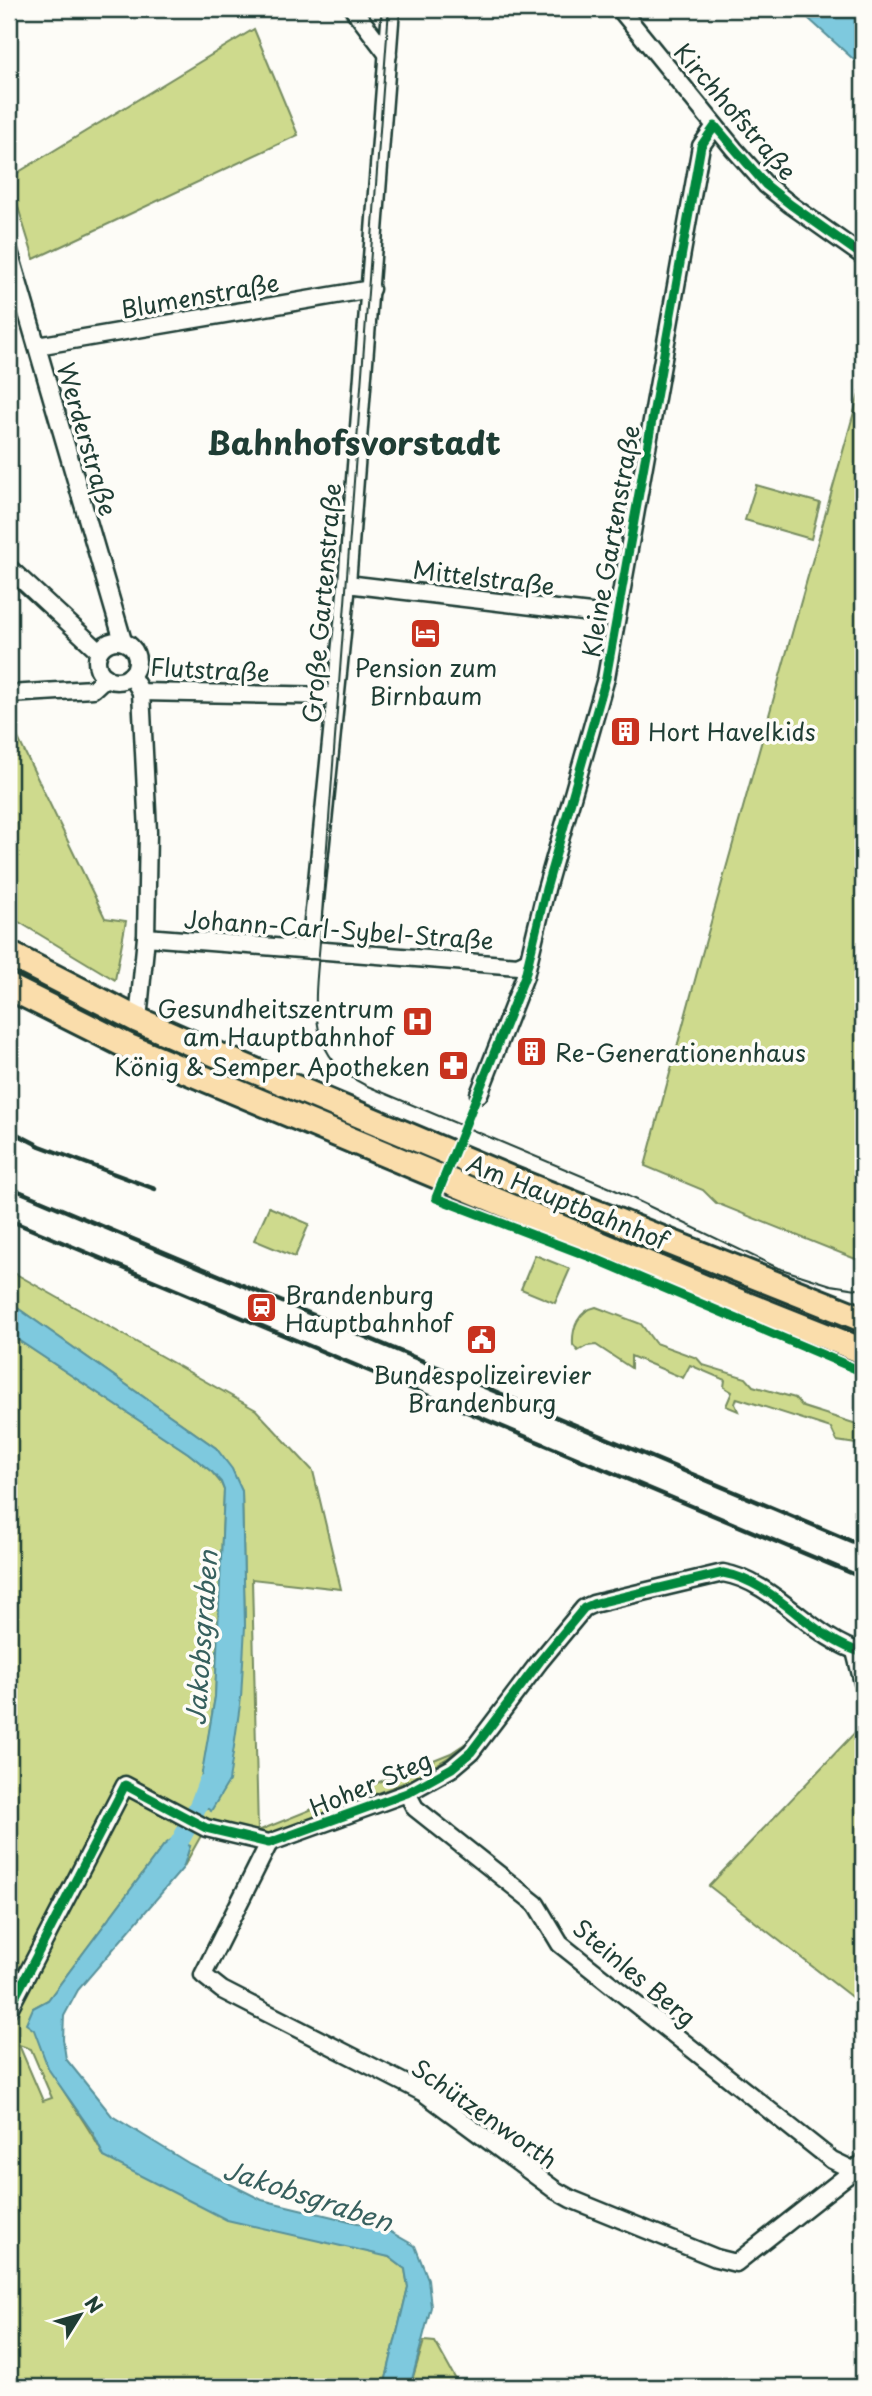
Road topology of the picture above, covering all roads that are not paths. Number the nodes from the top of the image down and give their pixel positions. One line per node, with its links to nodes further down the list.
1 (353, 9): 4 (street)
2 (391, 9): 4 (street, Große Gartenstraße)
3 (620, 9): 5 (street, Kirchhofstraße)
4 (388, 55): 8 (street, Große Gartenstraße)
5 (715, 125): 7 (street, Kirchhofstraße); 12 (street, Kleine Gartenstraße)
6 (9, 251): 9 (street, Werderstraße)
7 (859, 253)
8 (371, 289): 9 (street, Blumenstraße); 11 (street, Große Gartenstraße)
9 (37, 346): 13 (street, Werderstraße)
10 (9, 568): 14 (street)
11 (347, 584): 12 (street, Mittelstraße); 19 (street, Große Gartenstraße)
12 (616, 616): 23 (street, Kleine Gartenstraße)
13 (123, 641): 14 (street); 15 (street, Werderstraße)
14 (99, 651): 16 (street)
15 (131, 676): 16 (street); 17 (street, Flutstraße)
16 (106, 677): 18 (street)
17 (141, 692): 19 (street, Flutstraße); 20 (street)
18 (9, 694)
19 (335, 696): 21 (street, Große Gartenstraße)
20 (146, 937): 21 (street, Johann-Carl-Sybel-Straße); 25 (street)
21 (310, 950): 23 (street, Johann-Carl-Sybel-Straße)
22 (9, 954): 25 (main road, Am Hauptbahnhof)
23 (528, 961): 27 (street, Kleine Gartenstraße)
24 (9, 987): 26 (main road, Am Hauptbahnhof)
25 (138, 1020): 26 (main road); 28 (main road, Am Hauptbahnhof)
26 (129, 1047): 29 (main road, Am Hauptbahnhof)
27 (479, 1094)
28 (863, 1318)
29 (863, 1351)
30 (859, 1652): 31 (street); 32 (street, Hoher Steg)
31 (863, 1682)
32 (407, 1793): 33 (street, Hoher Steg); 35 (street, Steinles Berg)
33 (269, 1843): 34 (street); 35 (street, Schützenworth)
34 (9, 2009)
35 (858, 2166)

